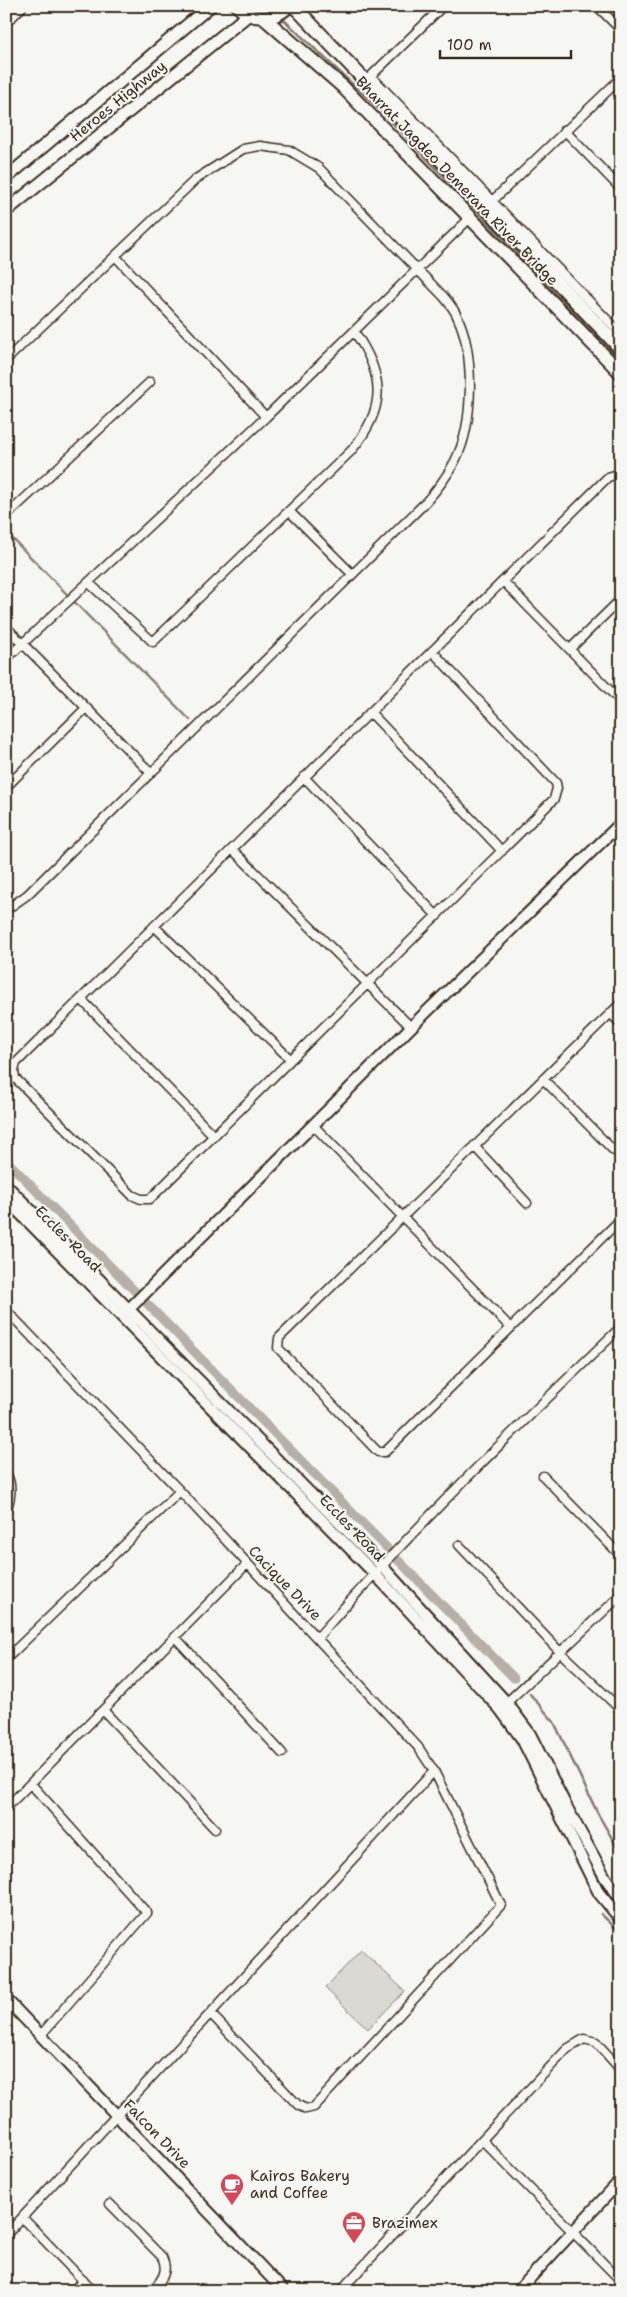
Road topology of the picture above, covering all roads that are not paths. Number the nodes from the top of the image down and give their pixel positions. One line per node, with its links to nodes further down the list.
1 (23, 6): 9 (street)
2 (210, 6): 16 (main road, Heroes Highway)
3 (237, 6): 10 (main road)
4 (289, 6): 11 (main road)
5 (294, 6): 18 (main road, Bharrat Jagdeo Demerara River Bridge)
6 (443, 6): 18 (street)
7 (597, 6): 13 (street)
8 (6, 8): 9 (street)
9 (14, 15): 12 (street)
10 (248, 15): 11 (main road); 19 (main road, Heroes Highway)
11 (264, 18): 20 (main road, Bharrat Jagdeo Demerara River Bridge)
12 (6, 23)
13 (621, 30)
14 (621, 78): 15 (street)
15 (564, 130): 17 (street); 18 (street)
16 (6, 178)
17 (621, 189)
18 (488, 205): 24 (street); 25 (main road, Bharrat Jagdeo Demerara River Bridge)
19 (6, 211)
20 (470, 218): 22 (street); 27 (main road, Bharrat Jagdeo Demerara River Bridge)
21 (116, 257): 22 (street); 26 (street); 29 (street)
22 (419, 269): 23 (street); 33 (street)
23 (354, 331): 29 (street); 31 (street)
24 (621, 334)
25 (621, 349)
26 (6, 360)
27 (621, 373)
28 (150, 382): 32 (street)
29 (266, 417): 35 (street)
30 (621, 476): 34 (street)
31 (289, 511): 33 (street); 35 (street)
32 (6, 516)
33 (352, 574): 45 (street)
34 (503, 581): 39 (street); 40 (street)
35 (89, 582): 38 (street)
36 (621, 599): 39 (street)
37 (6, 627): 38 (street)
38 (23, 644): 41 (street); 43 (street)
39 (570, 649): 42 (street)
40 (432, 651): 44 (street); 50 (street)
41 (6, 659)
42 (621, 702)
43 (86, 708): 45 (street); 47 (street)
44 (370, 712): 46 (street); 50 (street)
45 (151, 773): 51 (street)
46 (304, 777): 49 (street); 52 (street)
47 (6, 787)
48 (621, 823): 59 (street)
49 (232, 848): 53 (street); 54 (street)
50 (502, 851): 52 (street)
51 (6, 910)
52 (437, 916): 54 (street)
53 (154, 926): 55 (street); 60 (street)
54 (368, 984): 59 (street); 60 (street)
55 (81, 999): 63 (street); 63 (street)
56 (621, 1002): 57 (street)
57 (610, 1013): 58 (street); 61 (street)
58 (621, 1024)
59 (411, 1027): 62 (street)
60 (290, 1058): 63 (street)
61 (543, 1079): 64 (street); 65 (street)
62 (314, 1126): 69 (street); 72 (street)
63 (214, 1136)
64 (474, 1146): 68 (street); 69 (street)
65 (614, 1151)
66 (6, 1185): 72 (street, Eccles Road)
67 (6, 1199): 72 (street, Eccles Road)
68 (527, 1203)
69 (402, 1216): 74 (street); 74 (street)
70 (621, 1219): 74 (street)
71 (6, 1310): 77 (street, Cacique Drive)
72 (126, 1312): 82 (street, Eccles Road)
73 (621, 1327): 82 (street)
74 (510, 1328)
75 (6, 1472): 78 (street)
76 (543, 1476): 80 (street)
77 (180, 1491): 81 (street, Cacique Drive); 87 (street)
78 (6, 1511)
79 (459, 1545): 86 (street)
80 (621, 1556)
81 (247, 1564): 84 (street); 85 (street, Cacique Drive)
82 (378, 1569): 85 (street); 88 (street, Eccles Road)
83 (621, 1595): 86 (street)
84 (175, 1637): 89 (street); 91 (street)
85 (318, 1637): 92 (street, Cacique Drive)
86 (561, 1653): 88 (street); 90 (street)
87 (6, 1659)
88 (503, 1706): 96 (street, Eccles Road); 97 (street, Eccles Road)
89 (103, 1710): 93 (street); 95 (street)
90 (621, 1710)
91 (282, 1753)
92 (434, 1771): 99 (street); 99 (street, Cacique Drive)
93 (31, 1784): 94 (street); 100 (street)
94 (6, 1808)
95 (215, 1829)
96 (621, 1899)
97 (621, 1920)
98 (6, 1999): 100 (street, Falcon Drive)
99 (211, 2014): 102 (street)
100 (40, 2036): 102 (street, Falcon Drive)
101 (621, 2070): 103 (street)
102 (117, 2114): 106 (street); 114 (street, Falcon Drive)
103 (482, 2140): 107 (street); 115 (street)
104 (621, 2180): 107 (street)
105 (110, 2204): 113 (street)
106 (23, 2218): 108 (street); 109 (street)
107 (572, 2232): 110 (street); 116 (street)
108 (6, 2236)
109 (83, 2280): 111 (street); 112 (street)
110 (621, 2282)
111 (73, 2291)
112 (94, 2291)
113 (152, 2291)
114 (284, 2291)
115 (340, 2291)
116 (518, 2291)

